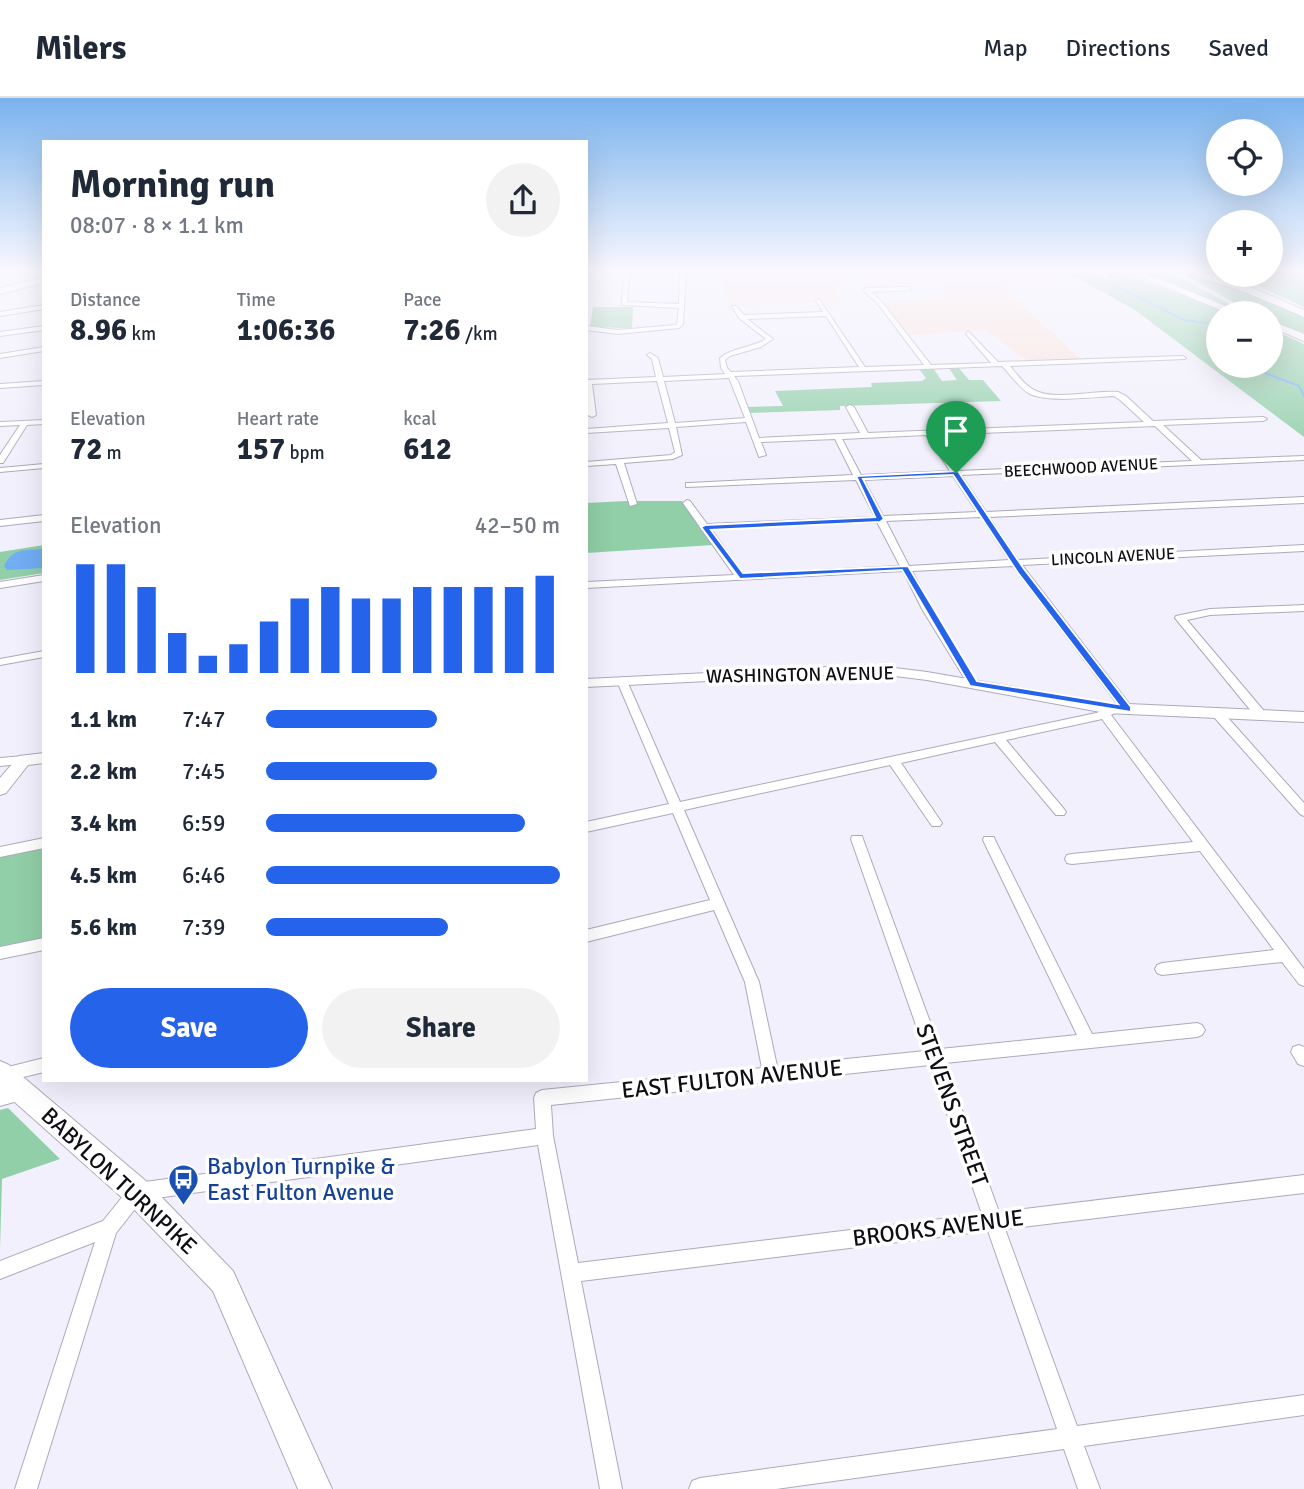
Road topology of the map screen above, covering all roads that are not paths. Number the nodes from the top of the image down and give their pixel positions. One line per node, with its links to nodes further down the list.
1 (765, 335): 12 (street)
2 (841, 335): 11 (street)
3 (904, 335): 10 (street)
4 (970, 335): 9 (street)
5 (42, 349): 7 (street)
6 (650, 355): 13 (street)
7 (0, 356)
8 (1183, 358): 9 (street)
9 (1000, 364): 10 (street); 24 (street)
10 (929, 367): 11 (street)
11 (863, 369): 12 (street)
12 (729, 375): 13 (street); 21 (street)
13 (660, 379): 14 (street); 26 (street)
14 (588, 382)
15 (42, 383): 16 (street)
16 (0, 386)
17 (588, 389): 19 (street)
18 (850, 407): 29 (street)
19 (592, 415)
20 (1263, 419): 24 (street)
21 (749, 420): 26 (street); 31 (street)
22 (42, 422): 23 (street)
23 (25, 423): 25 (street); 35 (street)
24 (1153, 423): 28 (street); 37 (street)
25 (0, 424)
26 (672, 424): 27 (street); 32 (street)
27 (588, 431)
28 (928, 432): 29 (street); 41 (street)
29 (865, 435): 30 (street)
30 (837, 436): 31 (street); 42 (street)
31 (756, 440): 33 (street)
32 (678, 454): 36 (street)
33 (762, 455)
34 (1304, 458): 37 (street, BEECHWOOD AVENUE)
35 (0, 461)
36 (619, 461): 38 (street); 46 (street)
37 (1198, 462): 41 (street, BEECHWOOD AVENUE)
38 (588, 464)
39 (42, 466): 40 (street)
40 (0, 470)
41 (956, 473): 42 (street, BEECHWOOD AVENUE); 47 (street)
42 (859, 477): 43 (street, BEECHWOOD AVENUE); 49 (street)
43 (689, 485)
44 (1304, 500): 47 (street)
45 (687, 503): 51 (street)
46 (633, 504)
47 (984, 515): 49 (street); 53 (street)
48 (42, 518): 50 (street)
49 (880, 519): 51 (street); 54 (street)
50 (0, 523)
51 (705, 527): 55 (street)
52 (1304, 548): 53 (street, LINCOLN AVENUE)
53 (1015, 562): 54 (street, LINCOLN AVENUE); 65 (street)
54 (905, 568): 55 (street, LINCOLN AVENUE); 64 (street)
55 (740, 576): 58 (street, LINCOLN AVENUE)
56 (42, 578): 57 (street)
57 (0, 585)
58 (588, 585)
59 (1304, 608): 67 (street)
60 (42, 654): 61 (street)
61 (0, 662)
62 (622, 681): 63 (street, WASHINGTON AVENUE); 64 (street, WASHINGTON AVENUE); 75 (street)
63 (588, 683)
64 (973, 684): 65 (street, WASHINGTON AVENUE)
65 (1116, 711): 66 (street, WASHINGTON AVENUE); 69 (street); 83 (street)
66 (1217, 713): 67 (street, WASHINGTON AVENUE); 76 (street)
67 (1260, 714): 68 (street, WASHINGTON AVENUE)
68 (1304, 717)
69 (998, 738): 72 (street); 77 (street)
70 (42, 758): 71 (street)
71 (24, 760): 73 (street); 74 (street)
72 (893, 761): 75 (street); 78 (street)
73 (0, 762)
74 (0, 789)
75 (677, 808): 79 (street); 86 (street)
76 (1304, 811)
77 (1060, 812)
78 (936, 823)
79 (588, 827)
80 (857, 839): 95 (street, STEVENS STREET)
81 (989, 840): 94 (street)
82 (42, 843): 84 (street)
83 (1203, 846): 85 (street); 90 (street)
84 (0, 852)
85 (1072, 859)
86 (718, 904): 87 (street); 97 (street)
87 (588, 936)
88 (42, 944): 89 (street)
89 (0, 953)
90 (1286, 955): 91 (street); 92 (street)
91 (1162, 969)
92 (1304, 980)
93 (1197, 1030): 94 (street, EAST FULTON AVENUE)
94 (1088, 1041): 95 (street, EAST FULTON AVENUE)
95 (935, 1057): 97 (street, EAST FULTON AVENUE); 102 (street, STEVENS STREET)
96 (42, 1067): 98 (street)
97 (771, 1075): 99 (street, EAST FULTON AVENUE)
98 (6, 1084): 101 (main road, BABYLON TURNPIKE)
99 (545, 1136): 101 (street); 105 (street)
100 (1304, 1184): 102 (street, BROOKS AVENUE)
101 (138, 1192): 103 (street); 109 (main road, BABYLON TURNPIKE)
102 (994, 1221): 105 (street, BROOKS AVENUE); 107 (street, STEVENS STREET)
103 (109, 1228): 104 (street); 108 (street)
104 (0, 1270)
105 (571, 1273): 110 (street)
106 (1304, 1405): 107 (street)
107 (1071, 1437): 111 (street); 112 (street, STEVENS STREET)
108 (26, 1489)
109 (315, 1489)
110 (611, 1489)
111 (700, 1489)
112 (1089, 1489)

